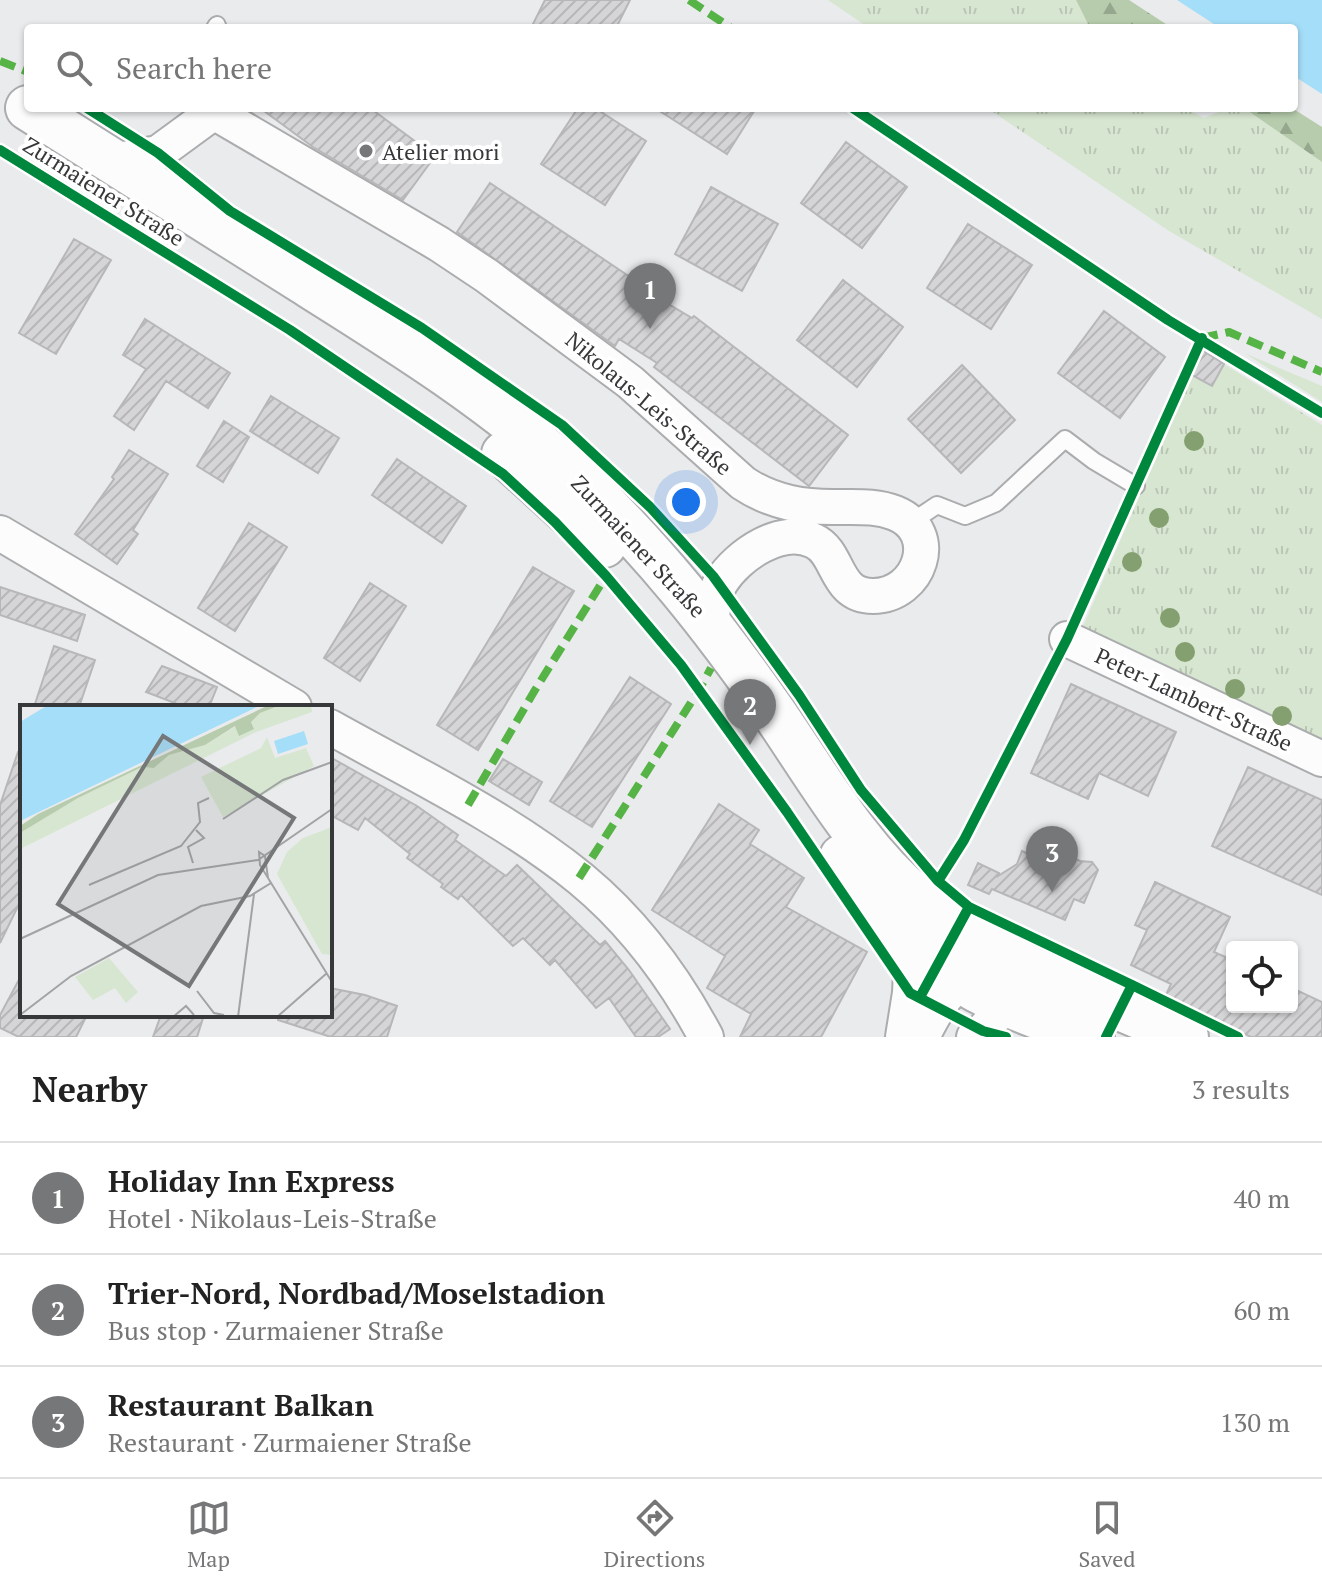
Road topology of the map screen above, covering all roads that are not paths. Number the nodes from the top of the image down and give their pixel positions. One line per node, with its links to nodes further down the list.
1 (0, 90): 2 (main road, Zurmaiener Straße)
2 (24, 105)
3 (34, 112): 7 (main road, Zurmaiener Straße)
4 (209, 112): 7 (street, Nikolaus-Leis-Straße)
5 (215, 112): 9 (street, Nikolaus-Leis-Straße)
6 (0, 125): 16 (main road, Zurmaiener Straße)
7 (113, 161): 11 (main road, Zurmaiener Straße)
8 (1136, 486): 9 (lane)
9 (910, 523): 11 (street)
10 (0, 533): 13 (street)
11 (711, 623): 17 (main road, Zurmaiener Straße)
12 (1067, 639): 15 (street, Peter-Lambert-Straße)
13 (291, 705)
14 (332, 728): 20 (street)
15 (1322, 759)
16 (901, 933): 18 (main road, Zurmaiener Straße); 21 (street)
17 (1004, 956): 18 (street); 19 (street); 25 (main road, Zurmaiener Straße)
18 (960, 979): 19 (main road, Zurmaiener Straße); 22 (street)
19 (1006, 1003): 23 (street); 24 (main road, Zurmaiener Straße)
20 (706, 1037)
21 (903, 1037)
22 (922, 1037)
23 (974, 1037)
24 (1092, 1037)
25 (1186, 1037)

